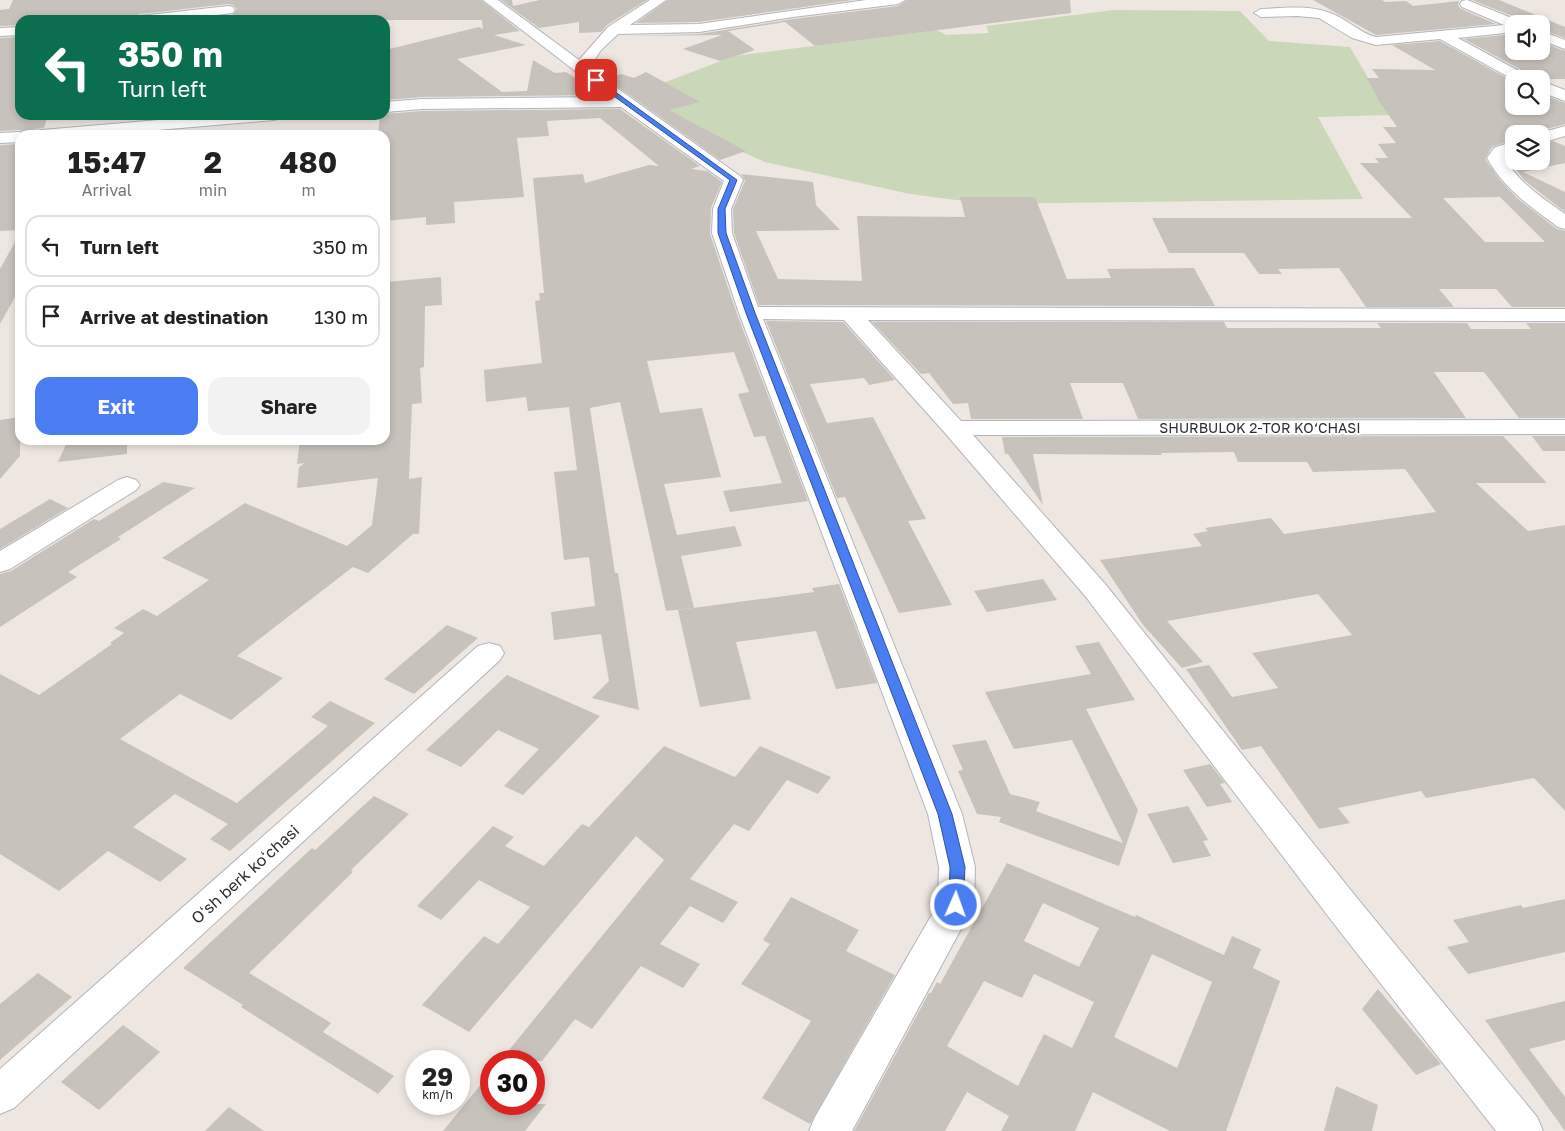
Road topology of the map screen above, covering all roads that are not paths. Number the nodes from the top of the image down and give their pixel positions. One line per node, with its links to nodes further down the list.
1 (490, 0): 16 (street)
2 (659, 0): 10 (street)
3 (898, 0): 10 (street)
4 (1467, 4): 8 (street)
5 (228, 10): 7 (street)
6 (1261, 13): 13 (street)
7 (184, 15)
8 (1505, 20)
9 (1505, 29): 13 (street)
10 (613, 30): 16 (street)
11 (0, 32): 12 (street)
12 (15, 32)
13 (1443, 35): 17 (street)
14 (1550, 39): 15 (street)
15 (1565, 45)
16 (581, 69): 20 (street)
17 (1505, 70)
18 (1550, 90): 19 (street)
19 (1565, 96)
20 (625, 102): 21 (street); 30 (street)
21 (390, 107)
22 (216, 120): 23 (street)
23 (100, 130)
24 (1565, 131): 25 (street)
25 (1550, 135)
26 (15, 137): 27 (street)
27 (0, 138)
28 (1505, 150): 29 (street)
29 (1565, 224)
30 (750, 313): 31 (street); 39 (street)
31 (851, 314): 32 (street); 33 (street)
32 (1565, 315)
33 (954, 428): 34 (street, SHURBULOK 2-TOR KO‘CHASI); 40 (street)
34 (1565, 428)
35 (127, 485): 36 (street)
36 (0, 563)
37 (489, 653): 38 (street, Oʻsh berk koʻchasi)
38 (0, 1095)
39 (830, 1131)
40 (1522, 1131)

